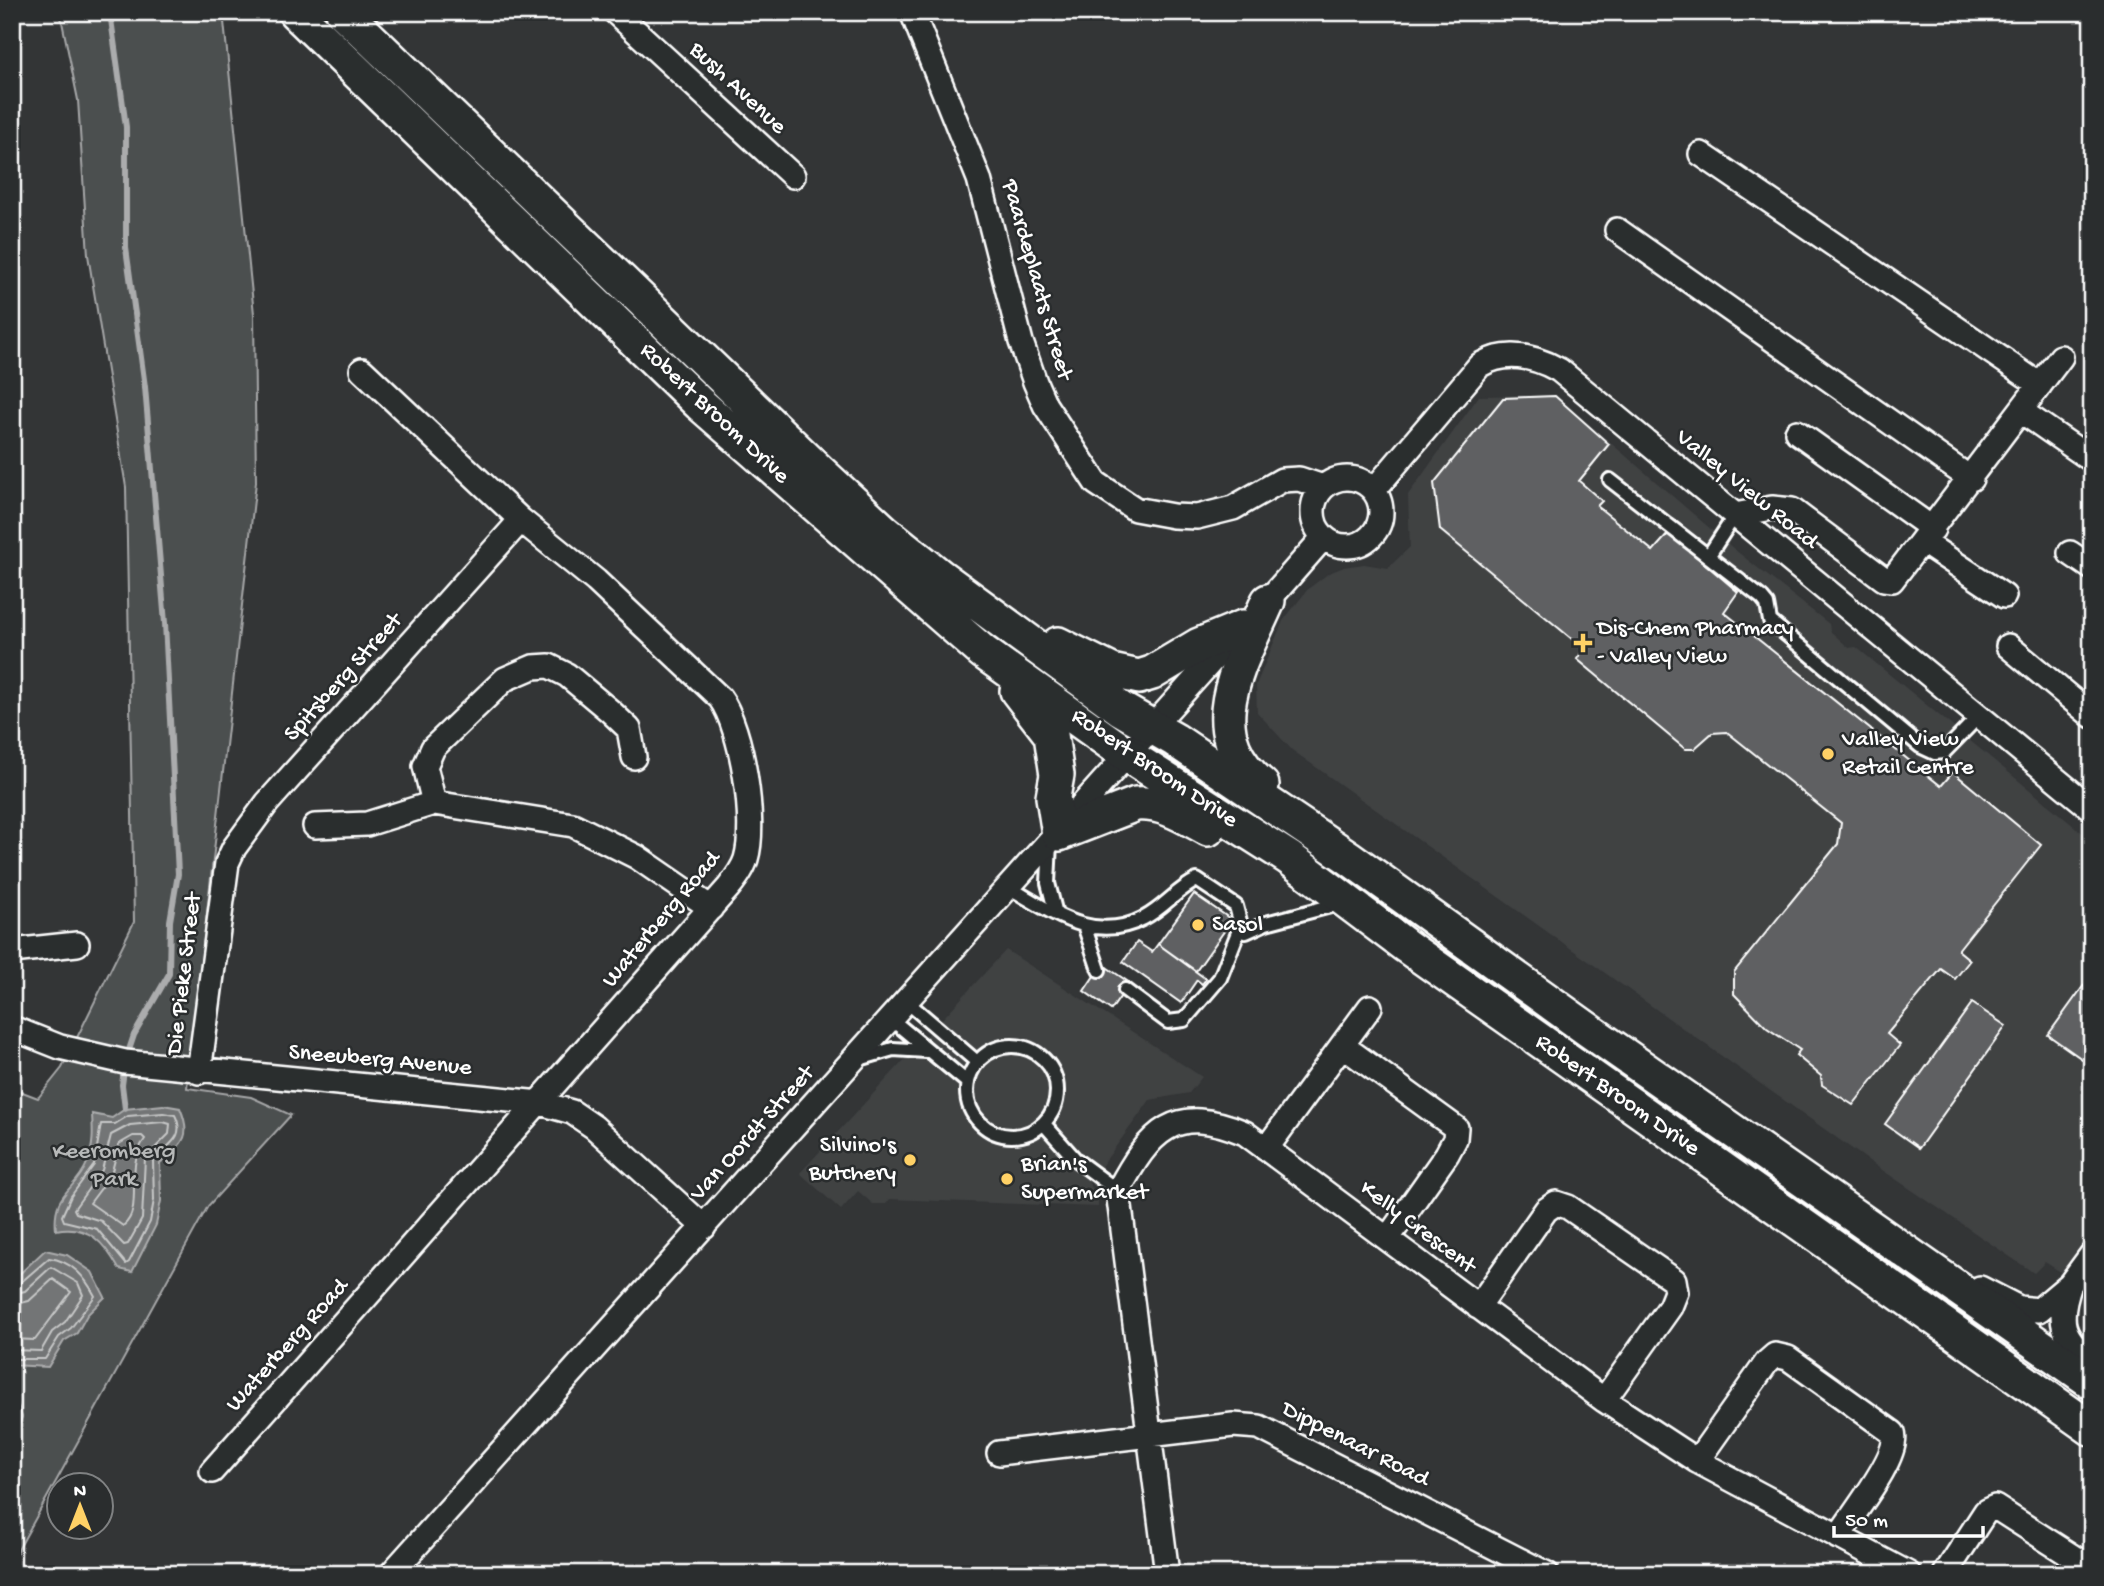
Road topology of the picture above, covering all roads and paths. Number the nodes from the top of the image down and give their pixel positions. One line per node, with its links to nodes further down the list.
1 (295, 12): 30 (street, Robert Broom Drive)
2 (343, 12): 27 (street, Robert Broom Drive)
3 (615, 12): 6 (street, Bush Avenue)
4 (912, 12): 16 (street, Paardeplaats Street)
5 (1701, 154): 10 (street)
6 (793, 176)
7 (1617, 230): 14 (street)
8 (2061, 357): 10 (street)
9 (362, 370): 19 (street, Waterberg Road)
10 (2040, 385): 11 (street)
11 (2021, 411): 13 (street); 14 (street)
12 (1797, 432): 20 (street)
13 (2092, 460)
14 (1971, 479): 20 (street)
15 (1610, 480): 23 (lane)
16 (1323, 487): 17 (street); 21 (street)
17 (1374, 490): 18 (street, Valley View Road); 21 (street)
18 (1734, 515): 20 (street); 23 (lane); 31 (street, Valley View Road)
19 (521, 520): 42 (street, Spitsberg Street); 45 (street, Waterberg Road)
20 (1928, 536): 25 (street)
21 (1323, 538): 26 (street)
22 (2070, 554): 24 (street)
23 (1709, 555): 31 (lane)
24 (2092, 568)
25 (2004, 596)
26 (1268, 601): 28 (street); 40 (street)
27 (978, 604): 28 (street); 33 (street, Robert Broom Drive)
28 (1242, 627): 33 (street)
29 (2008, 646): 32 (street)
30 (983, 652): 34 (street, Robert Broom Drive); 39 (street)
31 (1979, 716): 37 (street, Valley View Road)
32 (2092, 716)
33 (1151, 727): 34 (street, Van Oordt Street); 40 (street, Robert Broom Drive)
34 (1126, 754): 39 (street, Van Oordt Street); 41 (street, Robert Broom Drive)
35 (634, 757): 36 (street)
36 (434, 803): 38 (street); 45 (street)
37 (2091, 806)
38 (315, 826)
39 (1055, 838): 41 (street); 43 (street, Van Oordt Street); 46 (lane)
40 (1348, 857): 69 (street, Robert Broom Drive)
41 (1289, 858): 44 (street, Robert Broom Drive)
42 (222, 883): 61 (street, Die Pieke Street)
43 (1008, 887): 46 (lane); 53 (street, Van Oordt Street)
44 (1346, 902): 47 (lane); 76 (street, Robert Broom Drive)
45 (711, 908): 63 (street, Waterberg Road)
46 (1056, 914): 48 (lane)
47 (1241, 925): 48 (lane); 52 (lane)
48 (1085, 928): 51 (lane)
49 (78, 944): 50 (street)
50 (12, 951)
51 (1098, 970)
52 (1125, 990)
53 (906, 1001): 55 (street, Van Oordt Street); 60 (lane)
54 (1370, 1007): 57 (street)
55 (891, 1019): 58 (lane); 59 (street, Van Oordt Street)
56 (12, 1028): 61 (street, Sneeuberg Avenue)
57 (1343, 1046): 65 (street); 68 (street)
58 (930, 1052): 59 (lane); 62 (lane)
59 (852, 1062): 67 (street, Van Oordt Street)
60 (977, 1062): 62 (lane); 64 (lane)
61 (200, 1072): 63 (street, Sneeuberg Avenue)
62 (968, 1083): 64 (lane)
63 (540, 1102): 67 (street, Sneeuberg Avenue); 80 (street, Waterberg Road)
64 (1044, 1124): 66 (lane)
65 (1266, 1149): 66 (street, Kelly Crescent); 68 (street, Kelly Crescent)
66 (1118, 1191): 77 (street)
67 (704, 1227): 83 (street, Van Oordt Street)
68 (1388, 1238): 72 (street, Kelly Crescent)
69 (1887, 1240): 71 (street); 74 (street, Robert Broom Drive)
70 (2092, 1254): 71 (street)
71 (2070, 1284): 73 (street)
72 (1478, 1307): 75 (street, Kelly Crescent); 75 (street)
73 (2092, 1363)
74 (2092, 1382)
75 (1604, 1400): 79 (street, Kelly Crescent)
76 (2092, 1429)
77 (1148, 1434): 78 (street, Dippenaar Road); 84 (street); 85 (street, Dippenaar Road)
78 (999, 1453)
79 (1697, 1461): 81 (street, Kelly Crescent); 81 (street)
80 (212, 1471)
81 (1838, 1536): 86 (street, Kelly Crescent)
82 (2092, 1569): 87 (street)
83 (391, 1574)
84 (1167, 1574)
85 (1547, 1574)
86 (1909, 1574)
87 (1945, 1574)

